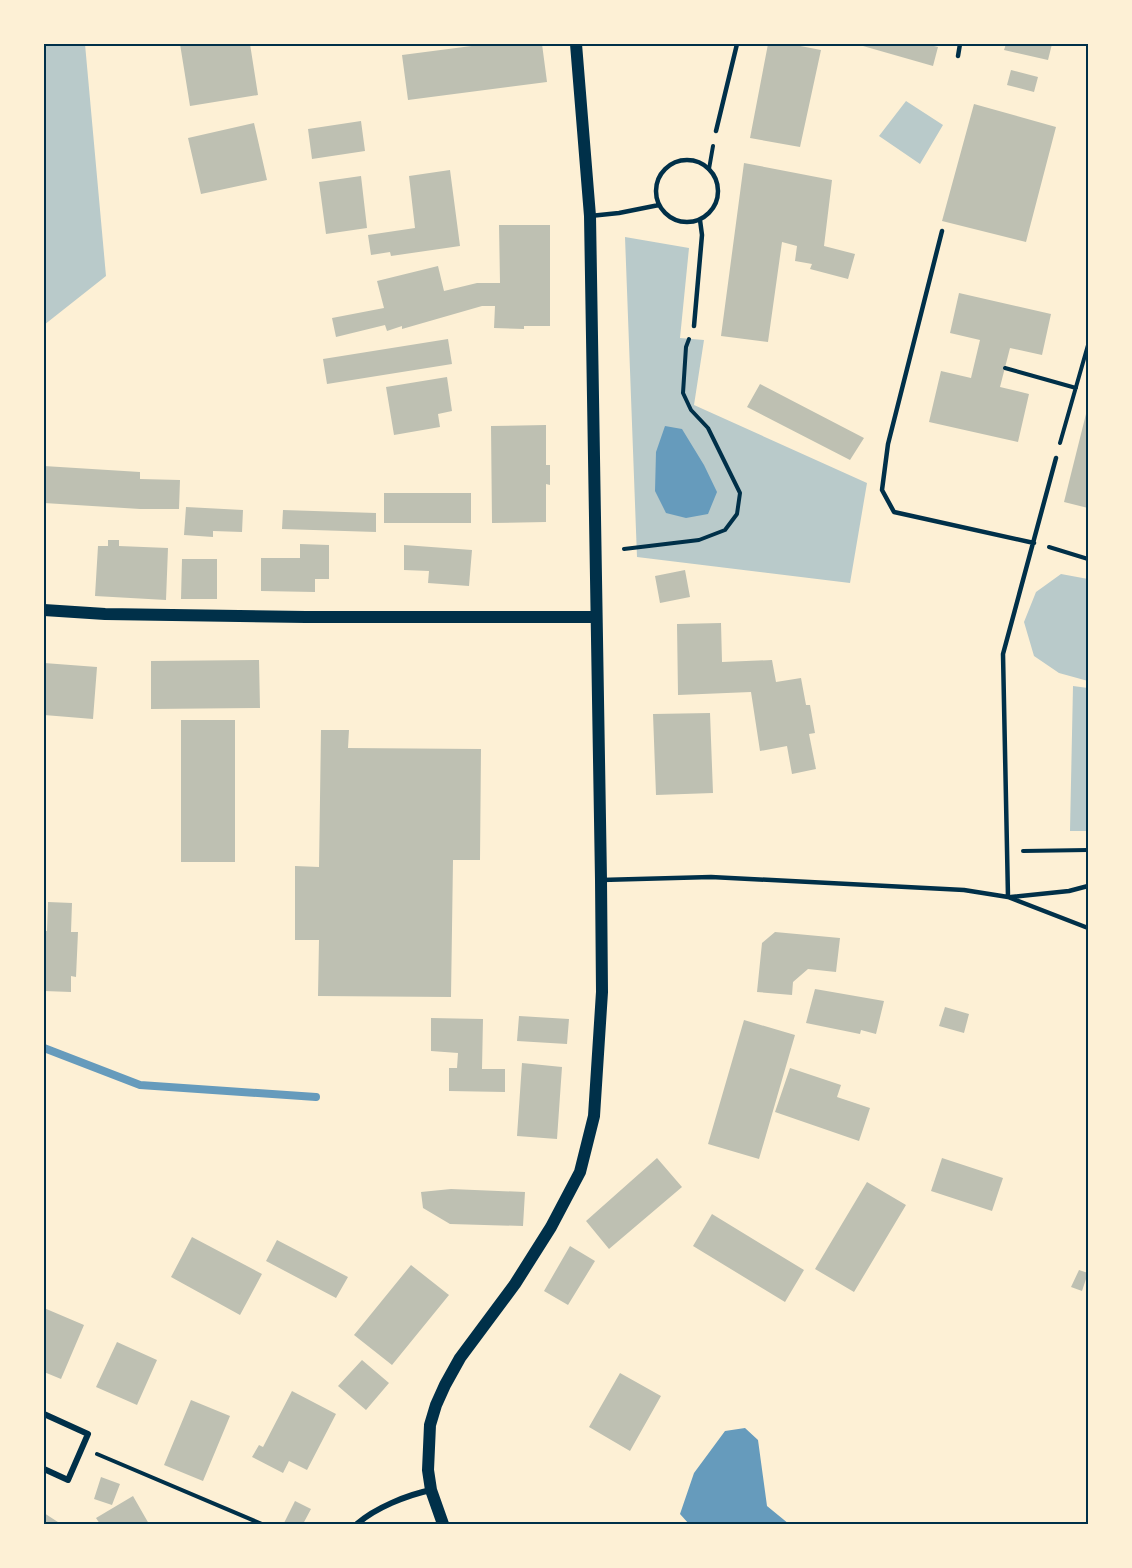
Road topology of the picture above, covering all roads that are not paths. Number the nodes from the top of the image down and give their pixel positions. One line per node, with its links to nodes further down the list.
1 (576, 44): 7 (main road)
2 (737, 44): 5 (lane)
3 (960, 44): 4 (lane)
4 (958, 56)
5 (716, 131)
6 (659, 205): 7 (lane); 8 (lane); 8 (lane)
7 (590, 216): 14 (main road)
8 (700, 220): 10 (lane)
9 (942, 231): 12 (lane)
10 (694, 326)
11 (1056, 458): 12 (lane)
12 (1034, 543): 17 (lane)
13 (44, 610): 14 (main road)
14 (596, 617): 15 (main road)
15 (601, 880): 17 (lane); 21 (main road)
16 (1089, 886): 17 (lane)
17 (1008, 897): 18 (lane)
18 (1089, 928)
19 (44, 1414): 20 (street)
20 (44, 1469)
21 (431, 1490): 22 (street); 23 (main road)
22 (357, 1524)
23 (443, 1524)

